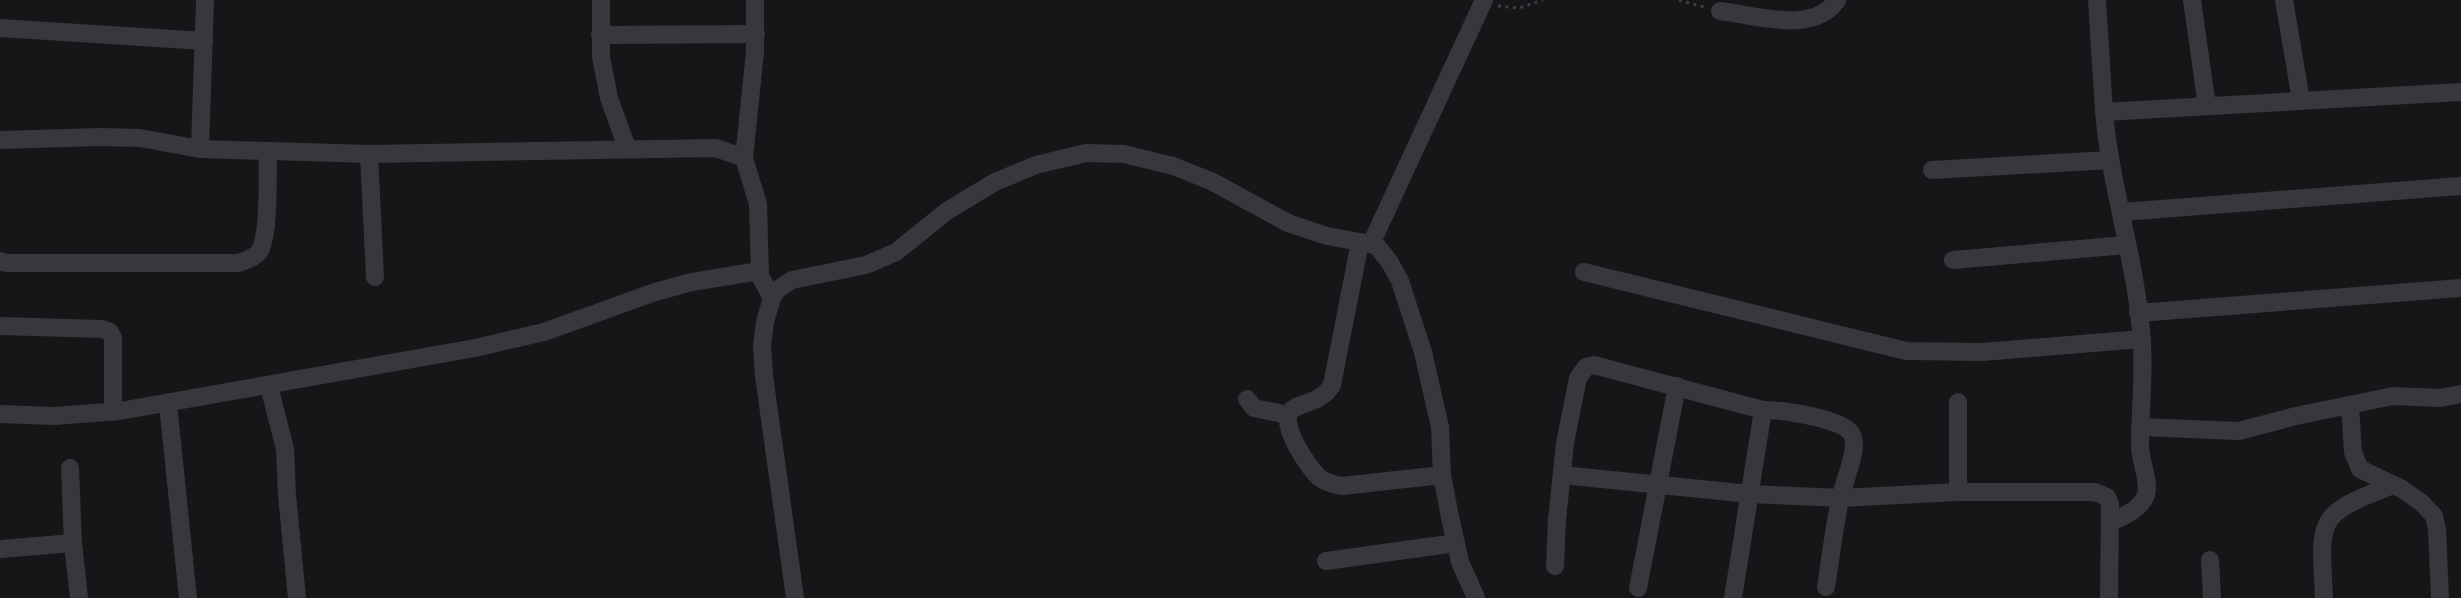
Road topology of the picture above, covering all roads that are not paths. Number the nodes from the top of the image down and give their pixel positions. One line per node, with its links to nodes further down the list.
1 (205, 0): 13 (street)
2 (601, 0): 12 (street)
3 (755, 0): 11 (street)
4 (1837, 0): 9 (street)
5 (2097, 0): 17 (street)
6 (2192, 0): 16 (street)
7 (2284, 0): 15 (street)
8 (1483, 2): 28 (street)
9 (1720, 11)
10 (0, 28): 13 (street)
11 (756, 34): 12 (street); 23 (street)
12 (600, 35): 20 (street)
13 (204, 41): 19 (street)
14 (2461, 92): 15 (street)
15 (2301, 100): 16 (street)
16 (2207, 106): 17 (street)
17 (2103, 112): 24 (street)
18 (0, 140): 19 (street)
19 (200, 148): 21 (street)
20 (627, 148): 22 (street); 23 (street)
21 (268, 152): 22 (street); 31 (street)
22 (369, 154): 34 (street)
23 (744, 158): 32 (street)
24 (2110, 160): 25 (street); 27 (street)
25 (1932, 170)
26 (2461, 186): 27 (street)
27 (2122, 212): 29 (street)
28 (1366, 243): 36 (street); 50 (street); 53 (street)
29 (2126, 245): 30 (street); 37 (street)
30 (1953, 260)
31 (0, 261)
32 (759, 271): 36 (street); 40 (street)
33 (1584, 273): 39 (street)
34 (375, 277)
35 (2461, 288): 37 (street)
36 (771, 298): 72 (street)
37 (2138, 313): 39 (street)
38 (0, 326): 48 (street)
39 (2142, 339): 51 (street)
40 (269, 386): 45 (street); 71 (street)
41 (1677, 386): 47 (street); 54 (street); 56 (street)
42 (2461, 394): 46 (street)
43 (1247, 399): 50 (street)
44 (1958, 402): 57 (street)
45 (168, 404): 48 (street); 70 (street)
46 (2350, 406): 51 (street); 55 (street)
47 (1763, 410): 58 (street); 59 (street)
48 (113, 412): 49 (street)
49 (0, 414)
50 (1288, 415): 53 (street)
51 (2140, 427): 60 (street)
52 (70, 468): 61 (street)
53 (1442, 475): 62 (street)
54 (1562, 475): 56 (street); 66 (street)
55 (2393, 485): 77 (street); 78 (street)
56 (1658, 486): 58 (street); 68 (street)
57 (1958, 492): 59 (street); 60 (street)
58 (1750, 494): 59 (street); 74 (street)
59 (1840, 498): 67 (street)
60 (2110, 522): 75 (street)
61 (73, 543): 63 (street); 69 (street)
62 (1456, 543): 65 (street); 73 (street)
63 (0, 549)
64 (2210, 560): 76 (street)
65 (1326, 561)
66 (1555, 566)
67 (1826, 587)
68 (1638, 588)
69 (79, 598)
70 (188, 598)
71 (297, 598)
72 (795, 598)
73 (1476, 598)
74 (1733, 598)
75 (2109, 598)
76 (2212, 598)
77 (2324, 598)
78 (2440, 598)

